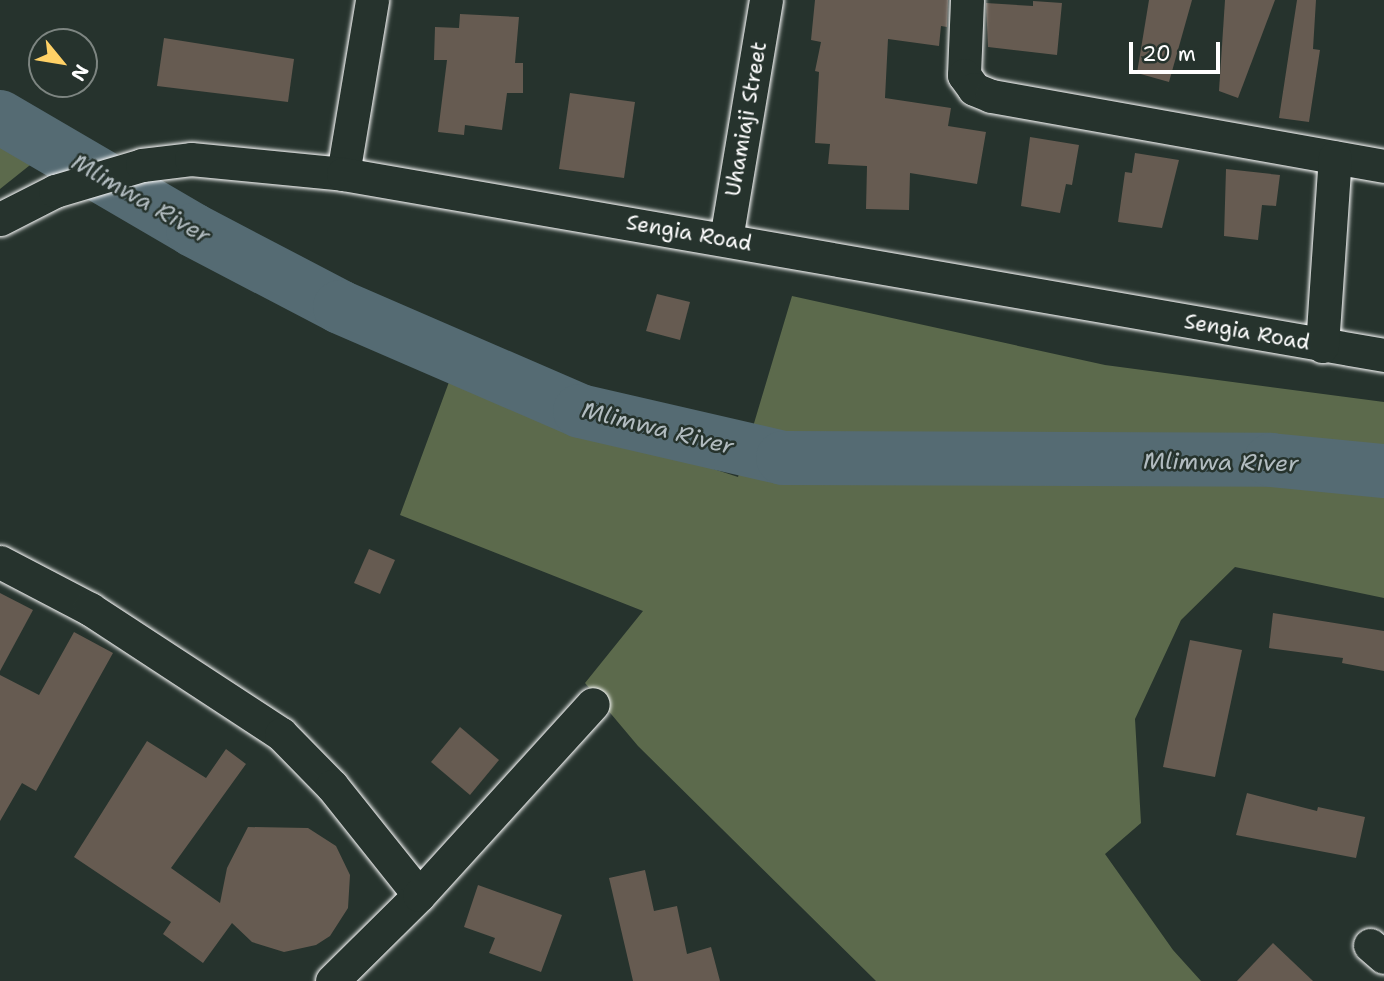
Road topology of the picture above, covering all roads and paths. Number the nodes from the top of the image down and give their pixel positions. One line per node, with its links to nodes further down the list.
1 (372, 0): 6 (street)
2 (766, 0): 8 (street, Uhamiaji Street)
3 (967, 0): 4 (street)
4 (1335, 158): 5 (street); 9 (street)
5 (1384, 166)
6 (344, 174): 7 (street, Sengia Road); 8 (street, Sengia Road)
7 (0, 219)
8 (726, 239): 9 (street, Sengia Road)
9 (1322, 346): 10 (street, Sengia Road)
10 (1384, 355)
11 (0, 562): 13 (street)
12 (593, 704): 13 (street)
13 (419, 895): 14 (street)
14 (332, 981)

